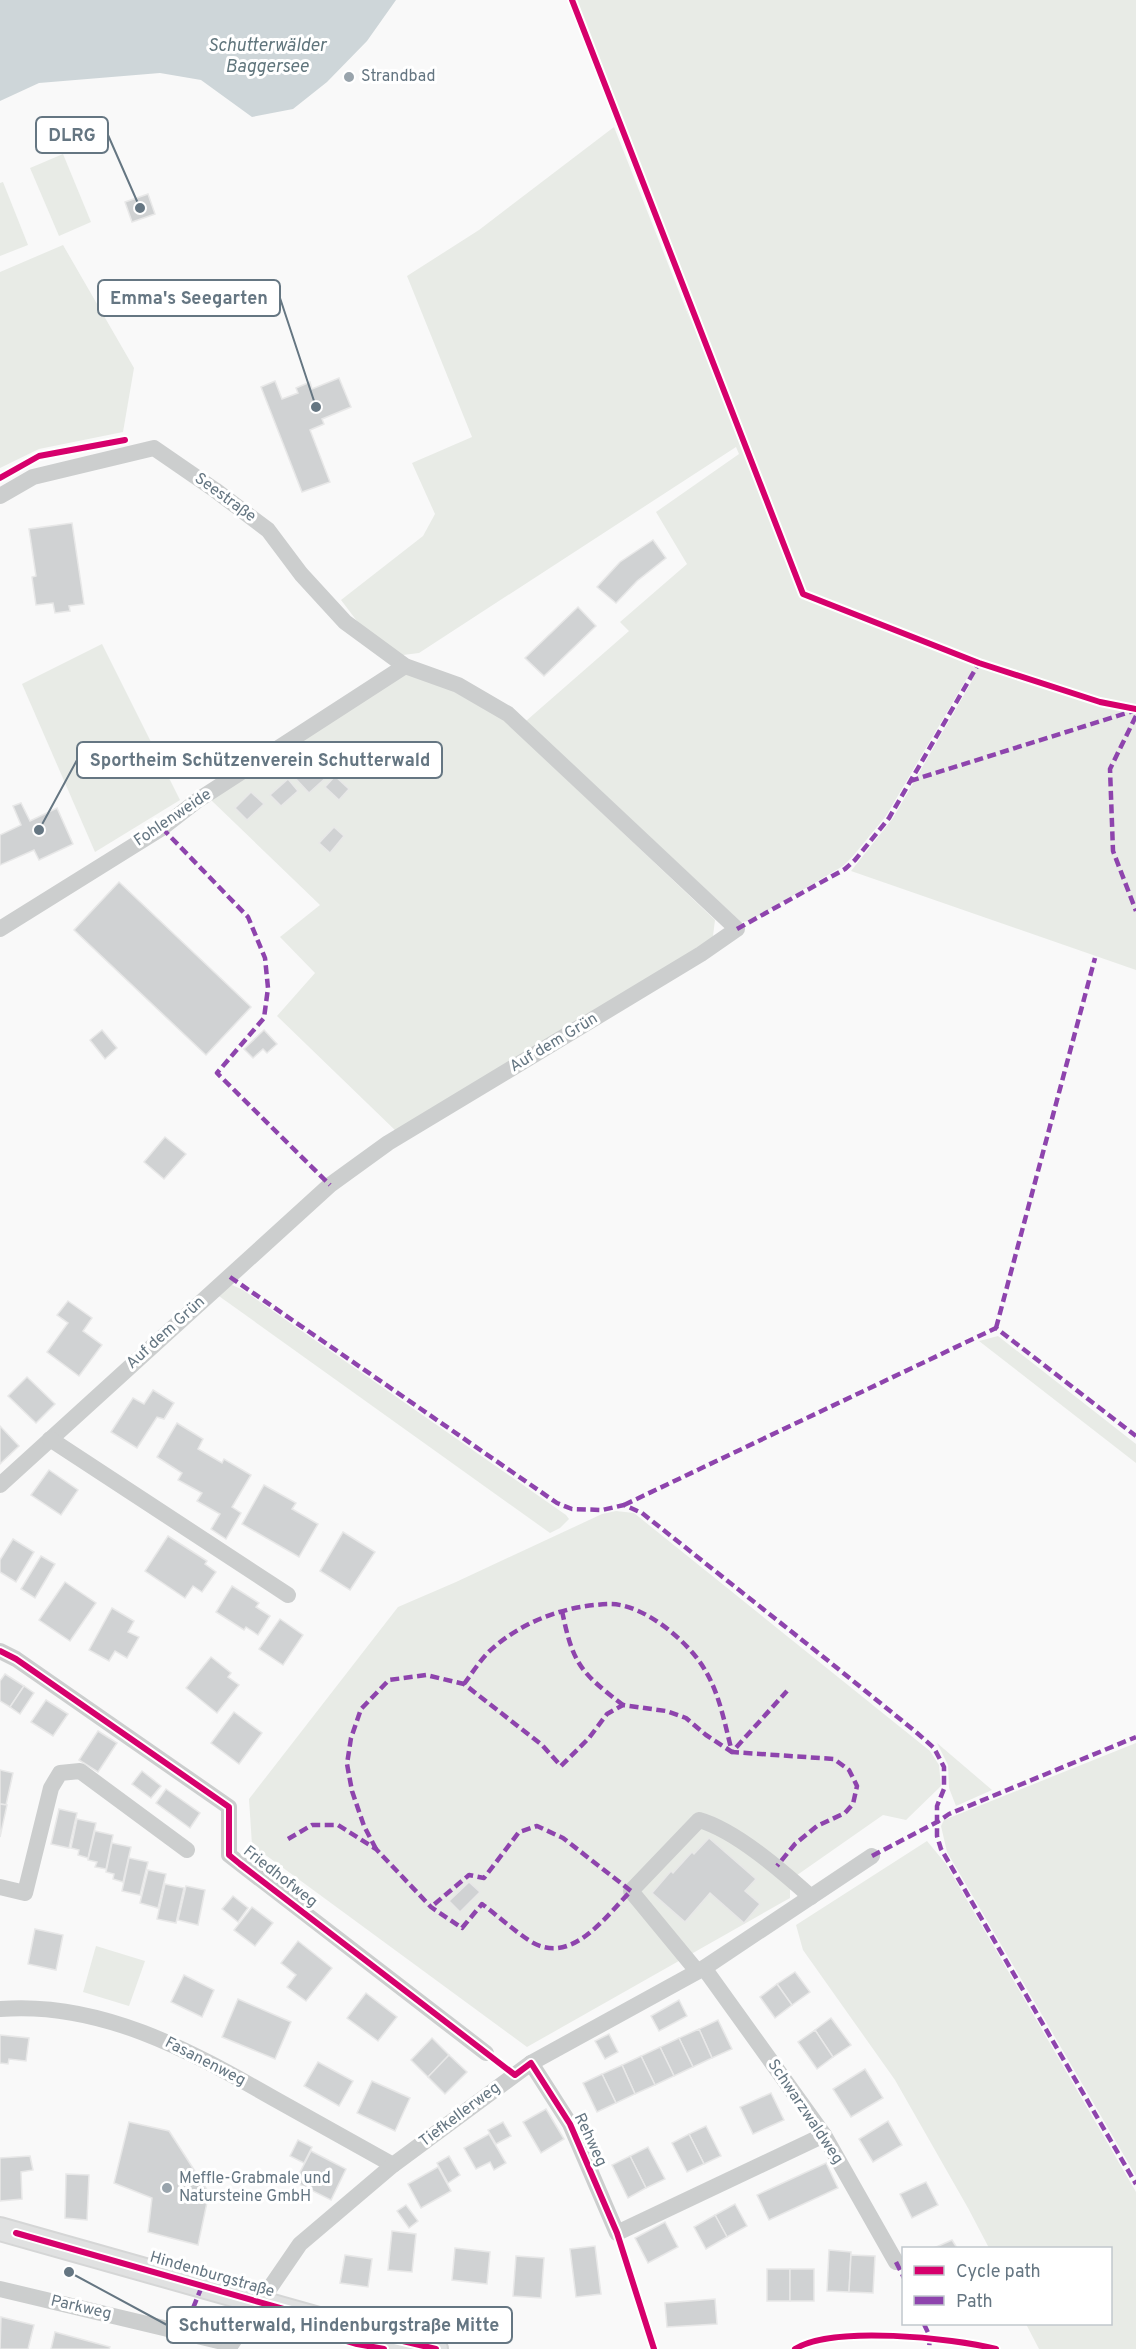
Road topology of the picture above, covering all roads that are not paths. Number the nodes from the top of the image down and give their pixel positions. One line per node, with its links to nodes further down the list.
1 (0, 496): 2 (street, Seestraße)
2 (405, 666): 3 (street, Fohlenweide); 4 (street, Auf dem Grün)
3 (0, 929)
4 (50, 1439): 5 (street, Auf dem Grün); 6 (street)
5 (0, 1485)
6 (288, 1594)
7 (0, 1651): 14 (street, Friedhofweg)
8 (187, 1850): 10 (street)
9 (872, 1856): 11 (street, Tiefkellerweg)
10 (0, 1887)
11 (811, 1897): 12 (street, Tiefkellerweg); 12 (street)
12 (700, 1970): 15 (street, Tiefkellerweg); 16 (street, Schwarzwaldweg)
13 (0, 2009): 17 (street, Fasanenweg)
14 (486, 2053)
15 (531, 2063): 16 (street, Rehweg); 17 (street, Tiefkellerweg)
16 (824, 2135): 19 (street, Schwarzwaldweg)
17 (393, 2166): 21 (street, Tiefkellerweg)
18 (0, 2229): 21 (street, Hindenburgstraße)
19 (896, 2262)
20 (0, 2289): 22 (street, Parkweg)
21 (258, 2303): 22 (street, Parkweg); 23 (street, Hindenburgstraße)
22 (230, 2346)
23 (436, 2349)

